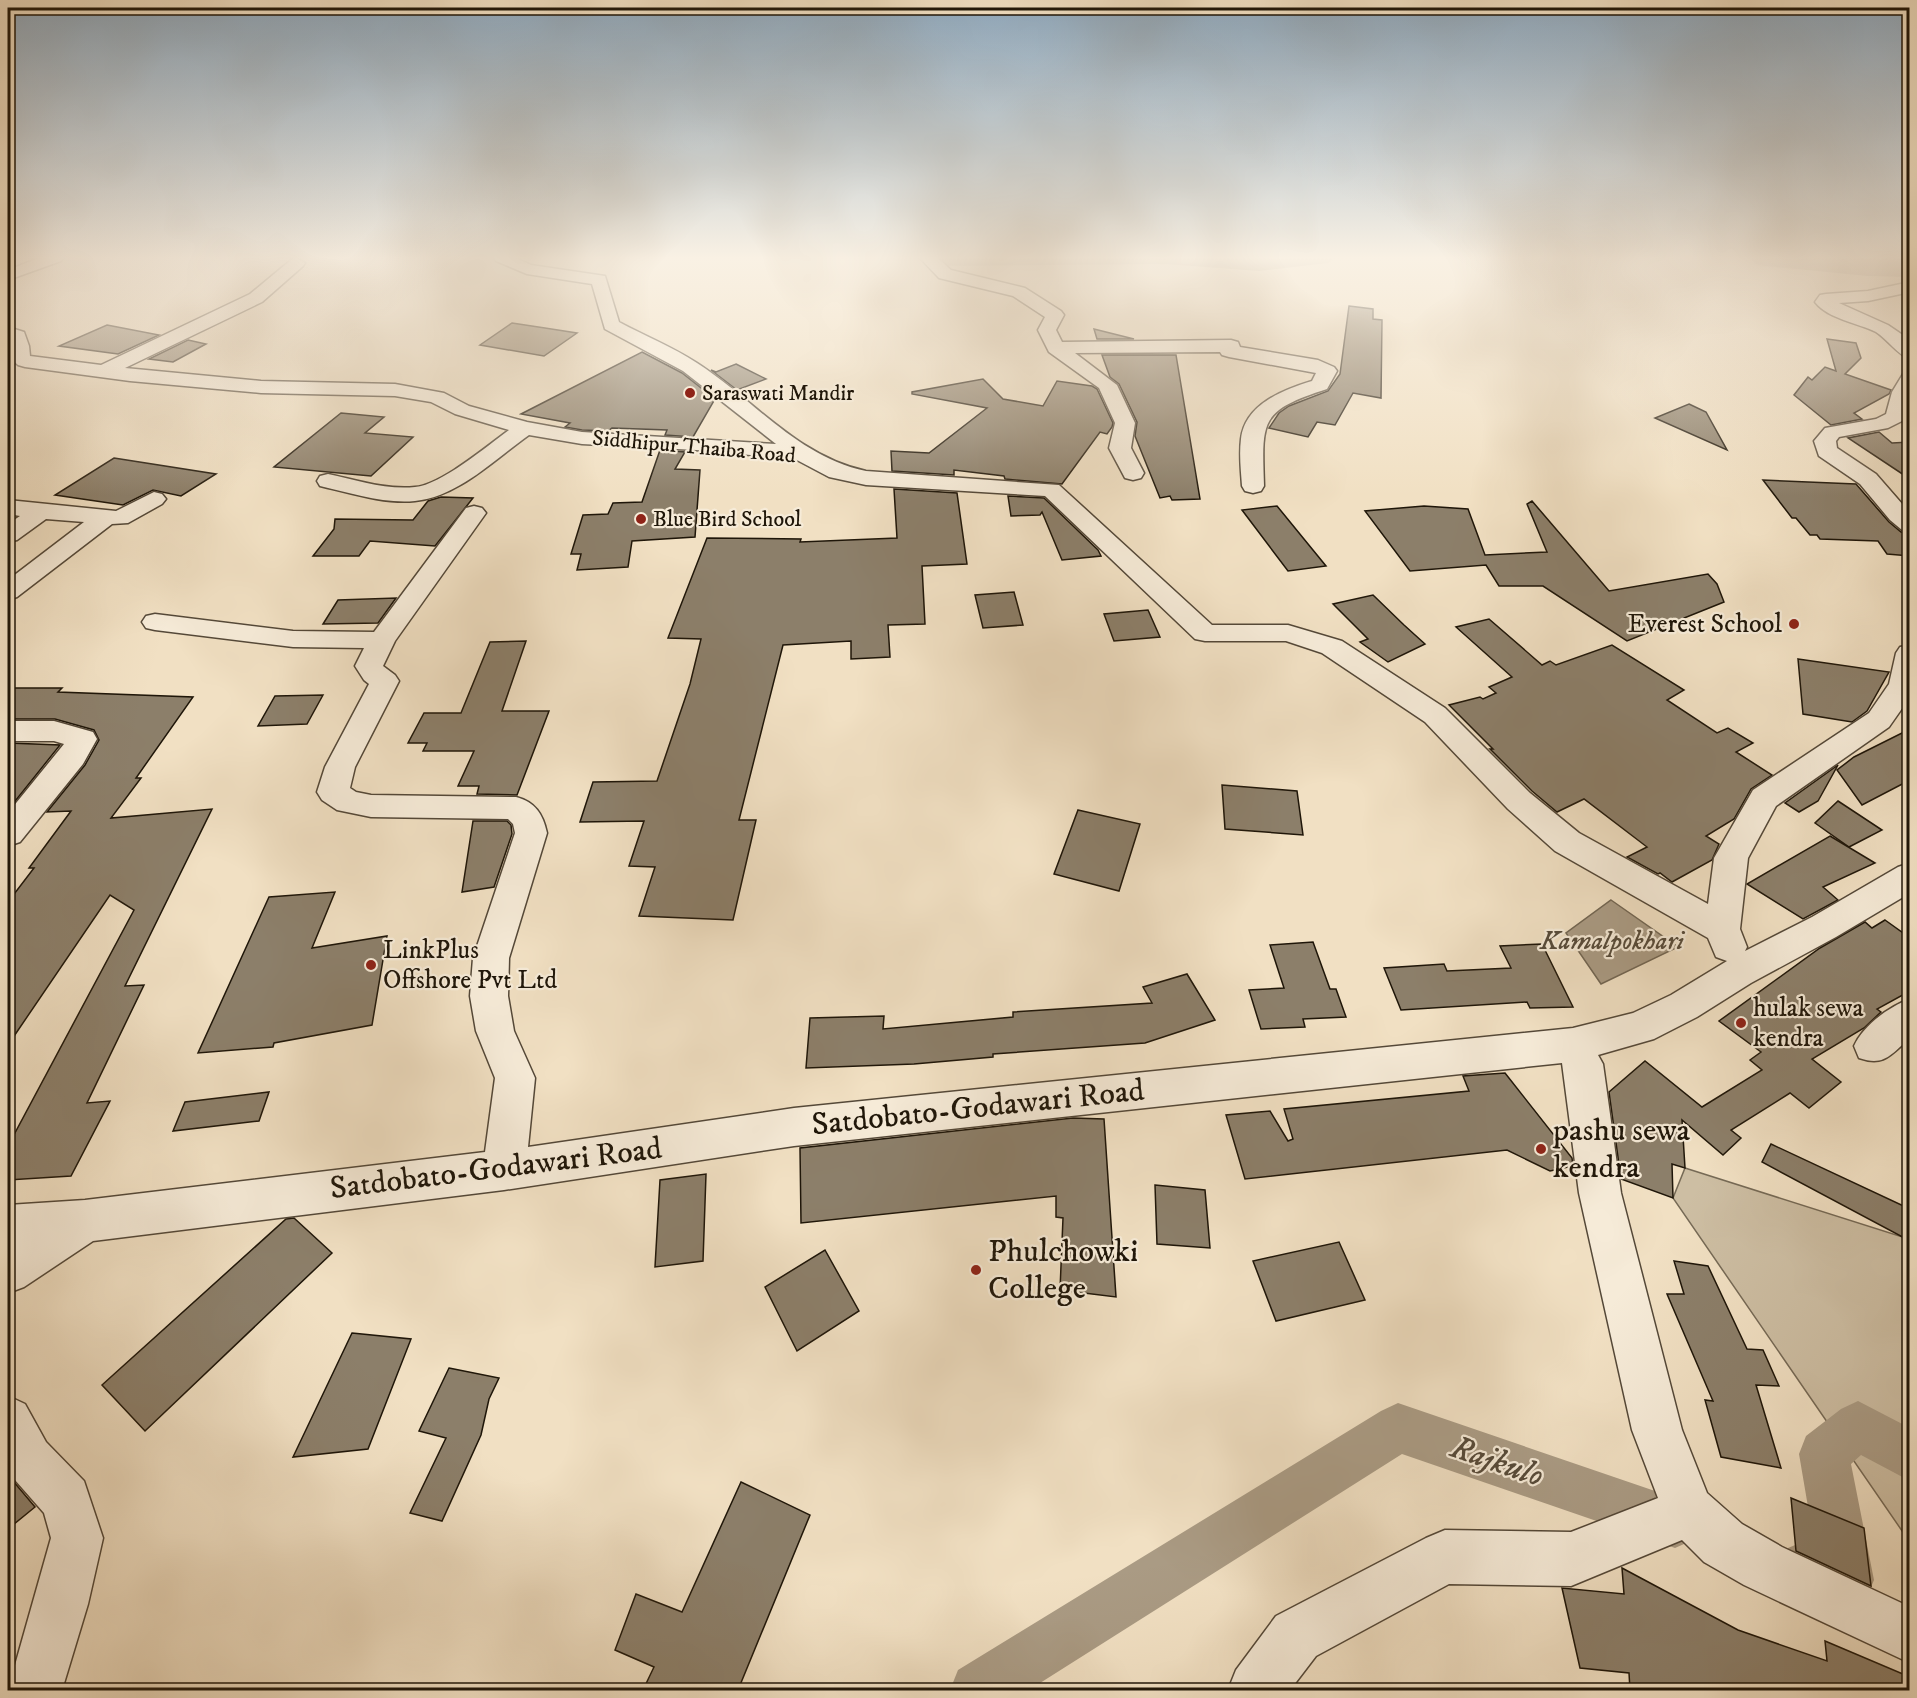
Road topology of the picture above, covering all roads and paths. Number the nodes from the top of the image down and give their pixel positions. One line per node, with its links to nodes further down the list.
1 (17, 337): 8 (street, Siddhipur Thaiba Road)
2 (174, 337): 8 (street)
3 (634, 337): 11 (street)
4 (1051, 337): 6 (street)
5 (1895, 337): 7 (street)
6 (1056, 348): 12 (street); 14 (street)
7 (1910, 353)
8 (104, 371): 10 (street, Siddhipur Thaiba Road)
9 (1910, 378): 20 (street)
10 (525, 428): 11 (street, Siddhipur Thaiba Road); 13 (street)
11 (800, 453): 29 (street, Siddhipur Thaiba Road)
12 (1133, 473)
13 (328, 481)
14 (1253, 486)
15 (154, 499): 19 (street)
16 (8, 507): 17 (street)
17 (41, 512): 19 (street); 21 (street)
18 (474, 513): 24 (street)
19 (105, 518): 22 (street)
20 (1910, 525)
21 (8, 535)
22 (8, 592)
23 (155, 622): 24 (street)
24 (382, 640): 34 (street)
25 (1910, 653): 29 (street)
26 (8, 731): 27 (street)
27 (8, 834)
28 (1910, 876): 30 (street, Satdobato-Godawari Road)
29 (1722, 929): 30 (street)
30 (1738, 972): 32 (street, Satdobato-Godawari Road)
31 (1910, 1015): 33 (street)
32 (1573, 1045): 34 (street, Satdobato-Godawari Road); 39 (street)
33 (1874, 1046)
34 (504, 1170): 35 (street, Satdobato-Godawari Road)
35 (86, 1221): 36 (street, Satdobato-Godawari Road); 37 (street)
36 (8, 1226)
37 (8, 1272)
38 (8, 1421): 41 (street)
39 (1689, 1511): 40 (street); 42 (street)
40 (1910, 1636)
41 (34, 1690)
42 (1256, 1690)

